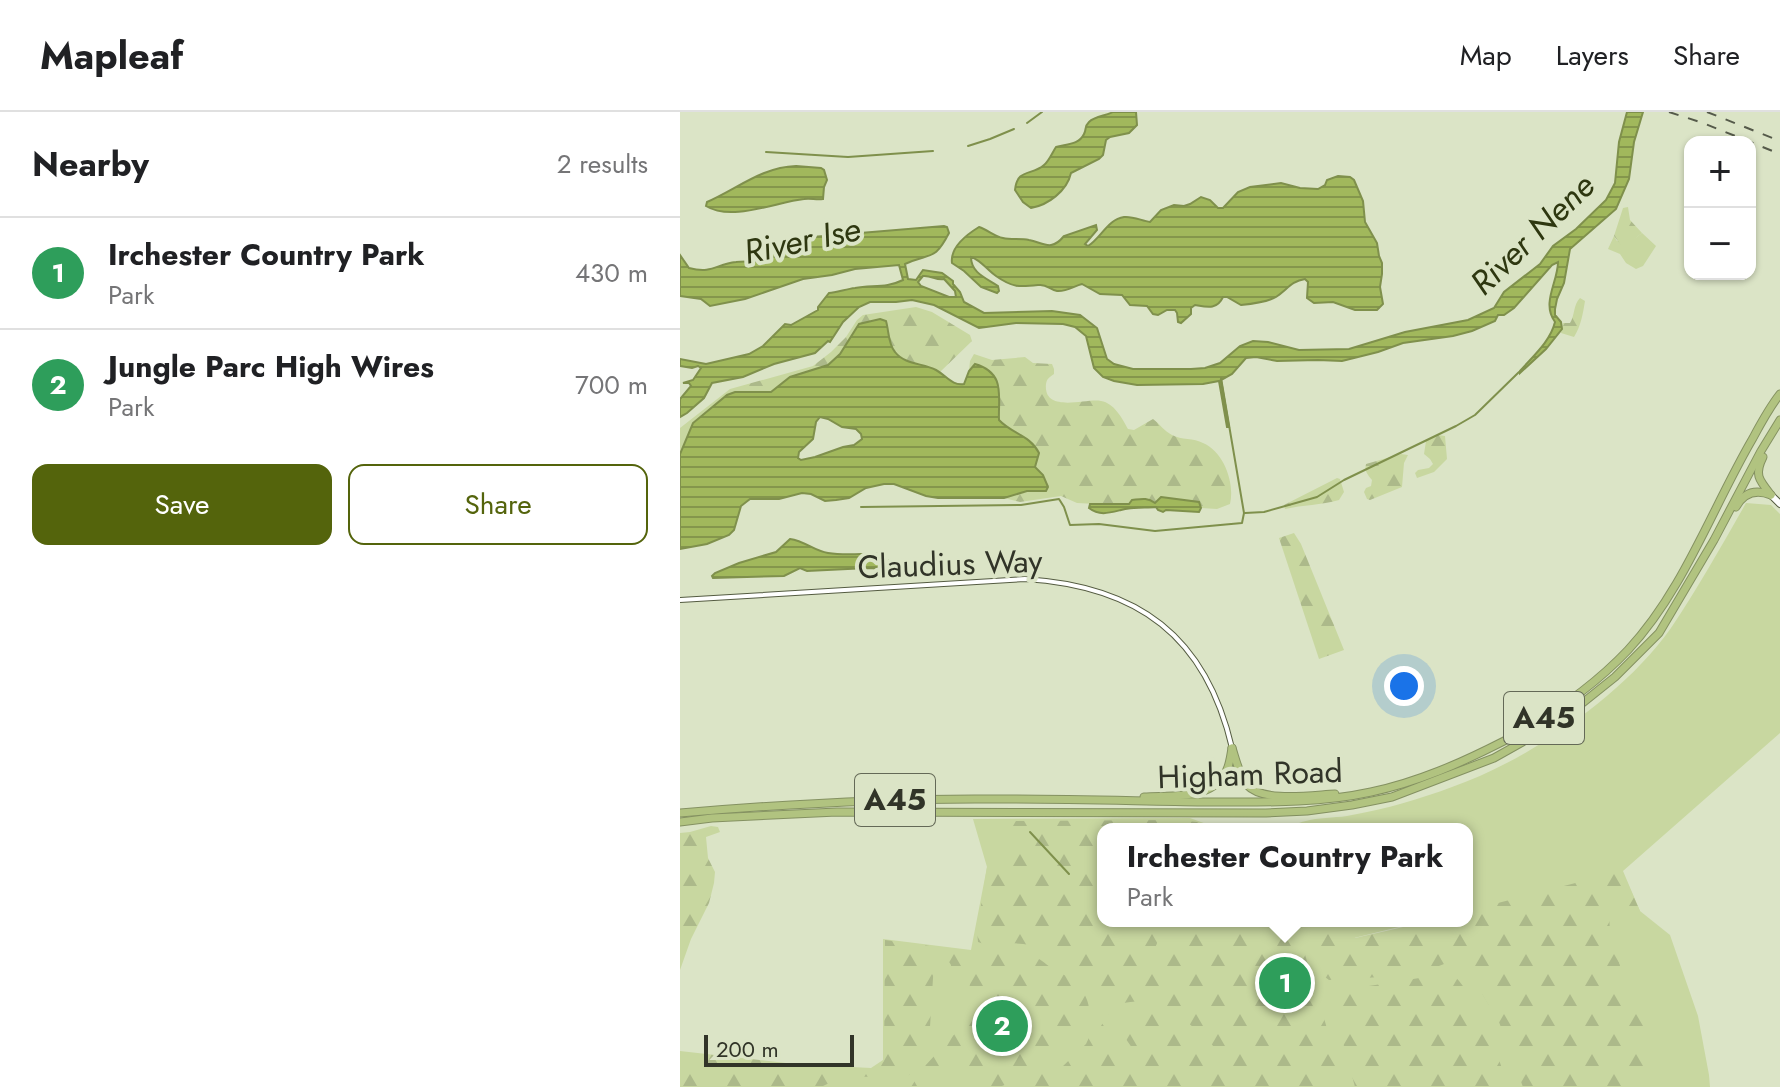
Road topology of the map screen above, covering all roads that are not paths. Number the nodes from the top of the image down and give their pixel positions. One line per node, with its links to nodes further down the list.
1 (1780, 394): 9 (highway, Higham Road / A45)
2 (1780, 420): 6 (highway, Higham Road / A45)
3 (1780, 427): 4 (highway)
4 (1771, 495): 5 (street); 6 (highway)
5 (1780, 504)
6 (1714, 540): 12 (highway, Higham Road / A45)
7 (680, 600): 8 (street, Claudius Way)
8 (1232, 748): 9 (highway); 10 (highway)
9 (1370, 792): 10 (highway, Higham Road / A45)
10 (1110, 801): 11 (highway, Higham Road / A45)
11 (680, 813)
12 (680, 822)

